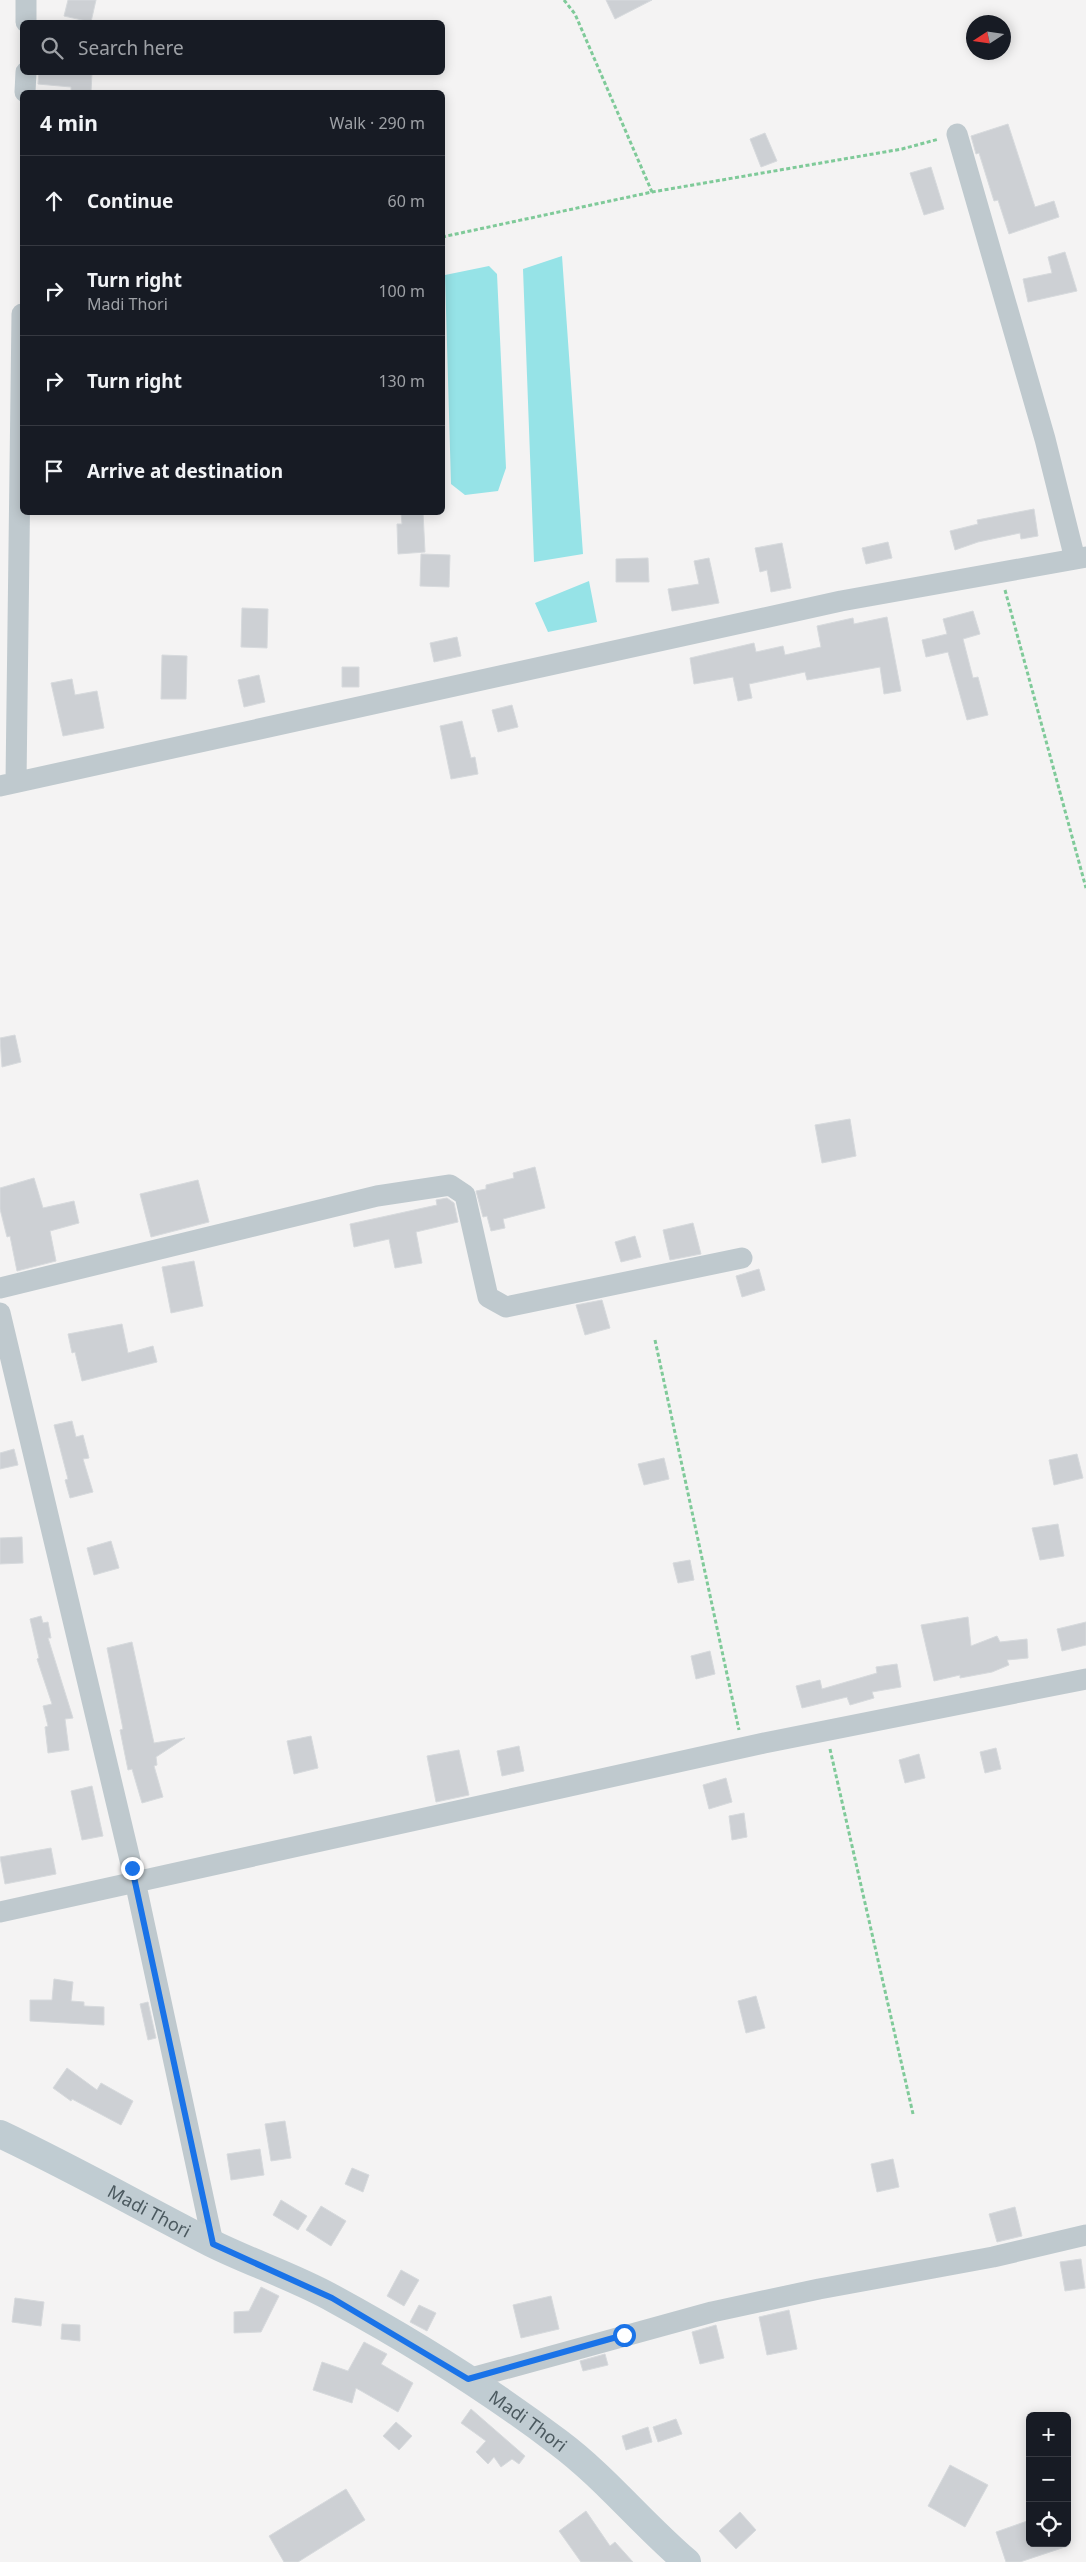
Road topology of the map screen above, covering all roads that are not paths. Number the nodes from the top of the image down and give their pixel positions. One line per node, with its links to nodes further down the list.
1 (26, 0): 2 (street)
2 (26, 20)
3 (26, 75): 4 (street)
4 (25, 90)
5 (957, 134): 7 (street)
6 (20, 381): 8 (street)
7 (1080, 558): 8 (street)
8 (8, 784)
9 (742, 1258): 10 (street)
10 (0, 1288)
11 (0, 1313): 13 (street)
12 (1086, 1679): 13 (street)
13 (134, 1880): 14 (street); 17 (street)
14 (0, 1912)
15 (0, 2134): 17 (main road, Madi Thori)
16 (1086, 2235): 18 (street)
17 (213, 2244): 18 (main road, Madi Thori)
18 (468, 2379): 19 (main road, Madi Thori)
19 (686, 2562)

